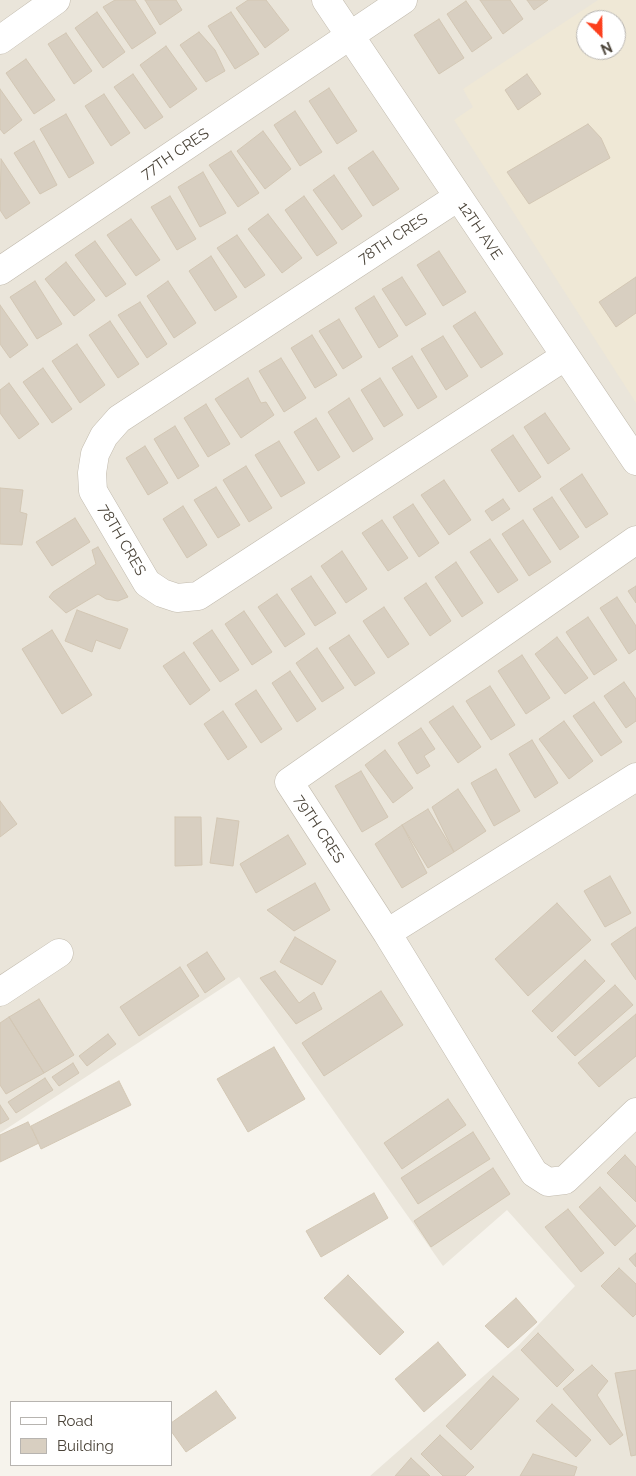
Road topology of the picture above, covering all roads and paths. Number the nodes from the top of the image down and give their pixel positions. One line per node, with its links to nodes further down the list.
1 (56, 0): 5 (street)
2 (326, 0): 4 (street, 12TH AVE)
3 (403, 0): 4 (street, 77TH CRES)
4 (349, 36): 6 (street, 12TH AVE); 7 (street, 77TH CRES)
5 (0, 40)
6 (458, 196): 8 (street, 12TH AVE); 8 (street, 78TH CRES)
7 (0, 271)
8 (564, 357): 9 (street, 12TH AVE)
9 (636, 461)
10 (636, 540): 12 (street, 79TH CRES)
11 (636, 777): 12 (street)
12 (387, 933): 15 (street)
13 (59, 953): 14 (street)
14 (0, 992)
15 (636, 1112)

